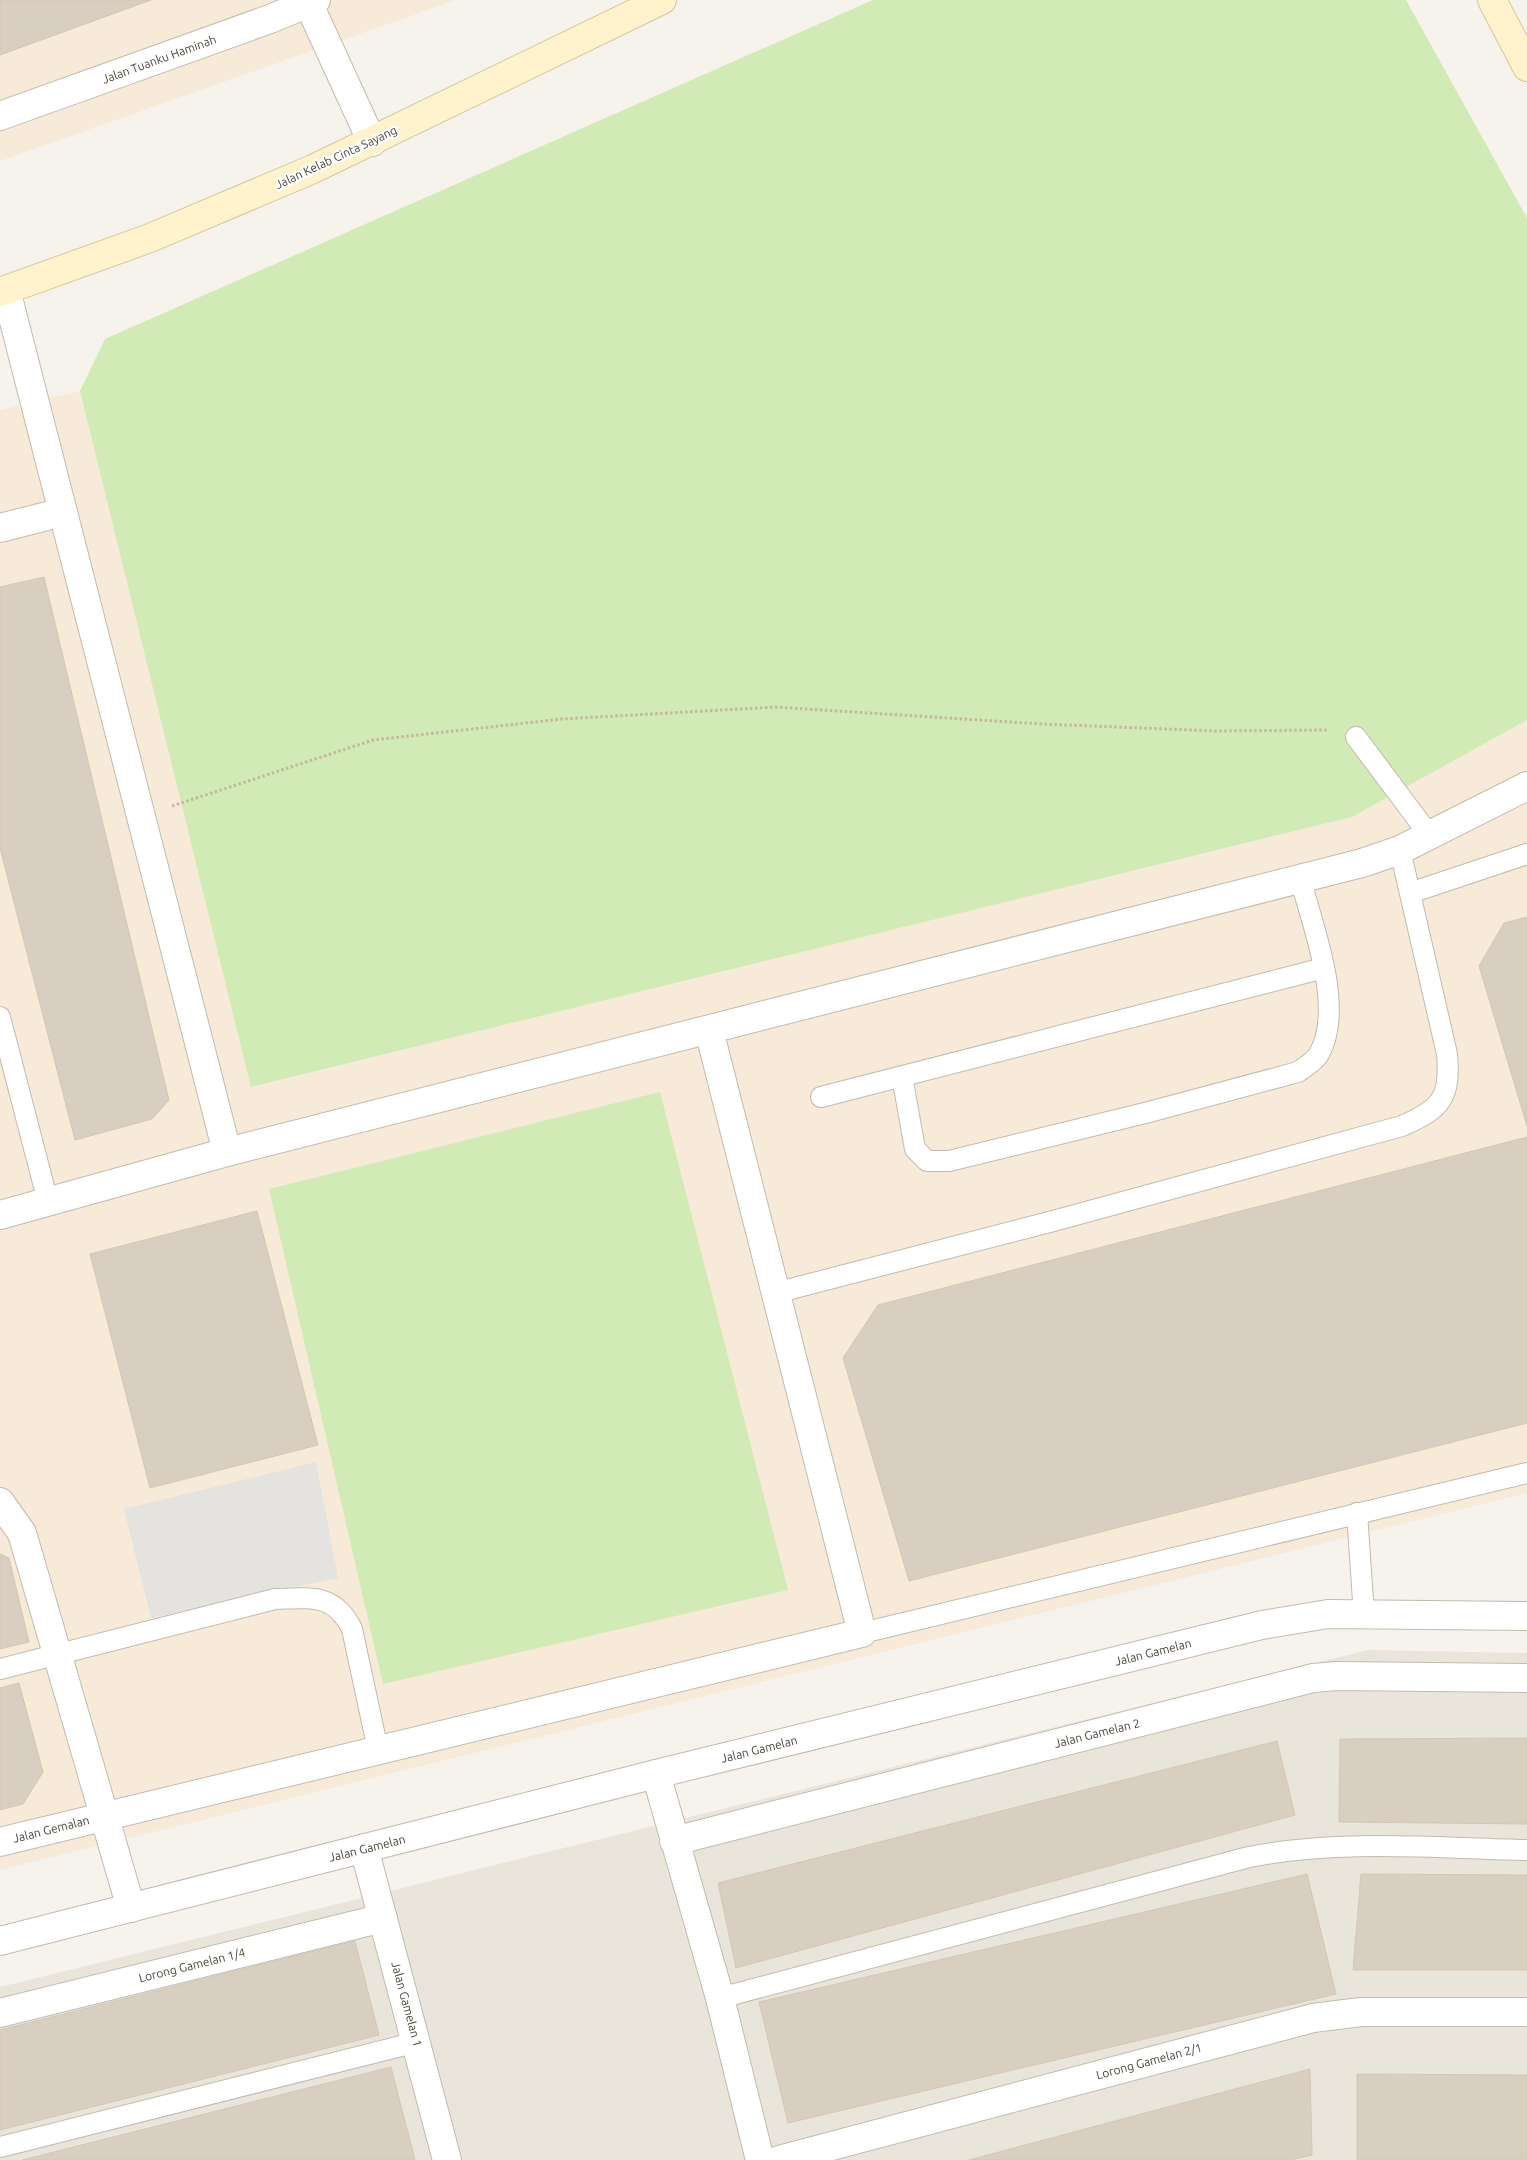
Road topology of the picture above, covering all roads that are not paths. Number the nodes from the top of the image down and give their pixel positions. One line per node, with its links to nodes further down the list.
1 (662, 0): 6 (main road, Jalan Kelab Cinta Sayang)
2 (1492, 0): 4 (main road)
3 (310, 1): 5 (street, Jalan Tuanku Haminah); 6 (street)
4 (1527, 67)
5 (0, 116)
6 (372, 142): 7 (main road, Jalan Kelab Cinta Sayang)
7 (3, 291): 8 (street)
8 (63, 512): 9 (street); 22 (street)
9 (0, 528)
10 (1356, 737): 12 (lane)
11 (1527, 786): 12 (street)
12 (1430, 836): 13 (street)
13 (1400, 850): 15 (street); 16 (lane)
14 (1527, 854): 16 (lane)
15 (1300, 878): 17 (lane); 19 (street)
16 (1410, 893): 25 (lane)
17 (1324, 968): 20 (lane); 20 (lane)
18 (0, 1017): 23 (lane)
19 (709, 1030): 22 (street); 25 (street)
20 (902, 1076): 21 (lane)
21 (821, 1097)
22 (227, 1152): 23 (street)
23 (48, 1202): 24 (street)
24 (0, 1215)
25 (775, 1293): 31 (street)
26 (1527, 1473): 28 (lane)
27 (0, 1502): 32 (street)
28 (1356, 1514): 29 (lane); 31 (lane)
29 (1364, 1615): 30 (street, Jalan Gamelan); 36 (street, Jalan Gamelan)
30 (1527, 1616)
31 (862, 1633): 35 (street, Jalan Gemalan)
32 (56, 1654): 33 (lane); 35 (lane); 37 (street)
33 (0, 1669)
34 (1527, 1678): 38 (street, Jalan Gamelan 2)
35 (378, 1750): 37 (street, Jalan Gemalan)
36 (656, 1774): 38 (street); 40 (street, Jalan Gamelan)
37 (103, 1816): 39 (street, Jalan Gemalan); 42 (street)
38 (674, 1841): 45 (street)
39 (0, 1842)
40 (364, 1848): 42 (street, Jalan Gamelan); 43 (street, Jalan Gamelan 1)
41 (1527, 1850): 45 (lane)
42 (130, 1908): 44 (street, Jalan Gamelan)
43 (384, 1918): 47 (street, Lorong Gamelan 1/4); 48 (street, Jalan Gamelan 1)
44 (0, 1941)
45 (720, 1998): 51 (street)
46 (1527, 2012): 52 (street, Lorong Gamelan 2/1)
47 (0, 2013)
48 (417, 2042): 49 (lane); 50 (street, Jalan Gamelan 1)
49 (0, 2147)
50 (447, 2160)
51 (760, 2160)
52 (779, 2160)

